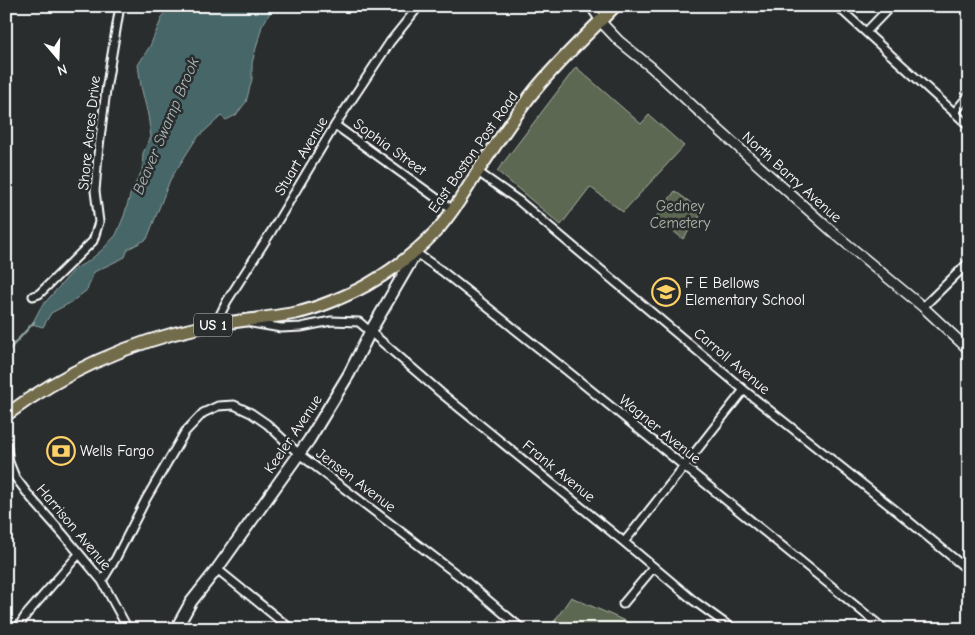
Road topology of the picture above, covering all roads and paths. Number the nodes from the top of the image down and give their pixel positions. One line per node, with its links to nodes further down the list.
1 (120, 6): 17 (street, Shore Acres Drive)
2 (419, 6): 11 (street, Stuart Avenue)
3 (590, 6): 7 (street)
4 (615, 6): 7 (main road, East Boston Post Road / US 1)
5 (837, 6): 8 (street)
6 (891, 6): 8 (street)
7 (600, 21): 13 (main road, East Boston Post Road / US 1); 18 (street, North Barry Avenue)
8 (866, 32): 10 (street)
9 (969, 95): 10 (street)
10 (954, 112): 12 (street)
11 (335, 125): 14 (street, Sophia Street); 20 (street, Stuart Avenue)
12 (969, 126)
13 (478, 172): 14 (main road, East Boston Post Road / US 1); 23 (street, Carroll Avenue)
14 (454, 210): 15 (main road, East Boston Post Road / US 1)
15 (418, 249): 19 (main road, East Boston Post Road / US 1); 21 (main road, Keeler Avenue); 27 (street, Wagner Avenue)
16 (969, 262): 18 (street)
17 (33, 296)
18 (923, 308): 22 (street, North Barry Avenue)
19 (244, 321): 20 (main road, East Boston Post Road / US 1); 21 (street, Frank Avenue)
20 (214, 325): 24 (main road, East Boston Post Road / US 1)
21 (370, 332): 26 (main road, Keeler Avenue); 28 (street, Frank Avenue)
22 (969, 350)
23 (744, 390): 27 (street); 32 (street, Carroll Avenue)
24 (6, 415)
25 (6, 441): 29 (street, Harrison Avenue)
26 (299, 454): 31 (main road, Keeler Avenue); 33 (street, Jensen Avenue); 39 (street, Jensen Avenue)
27 (684, 466): 28 (street); 41 (street, Wagner Avenue)
28 (624, 542): 30 (street, Frank Avenue)
29 (79, 554): 33 (street, Harrison Avenue); 35 (street)
30 (654, 567): 34 (street); 40 (street, Frank Avenue)
31 (217, 569): 37 (main road, Keeler Avenue); 38 (street)
32 (969, 571)
33 (102, 581): 36 (street, Harrison Avenue)
34 (623, 604)
35 (18, 629)
36 (128, 629)
37 (176, 629)
38 (290, 629)
39 (522, 629)
40 (733, 629)
41 (884, 629)

